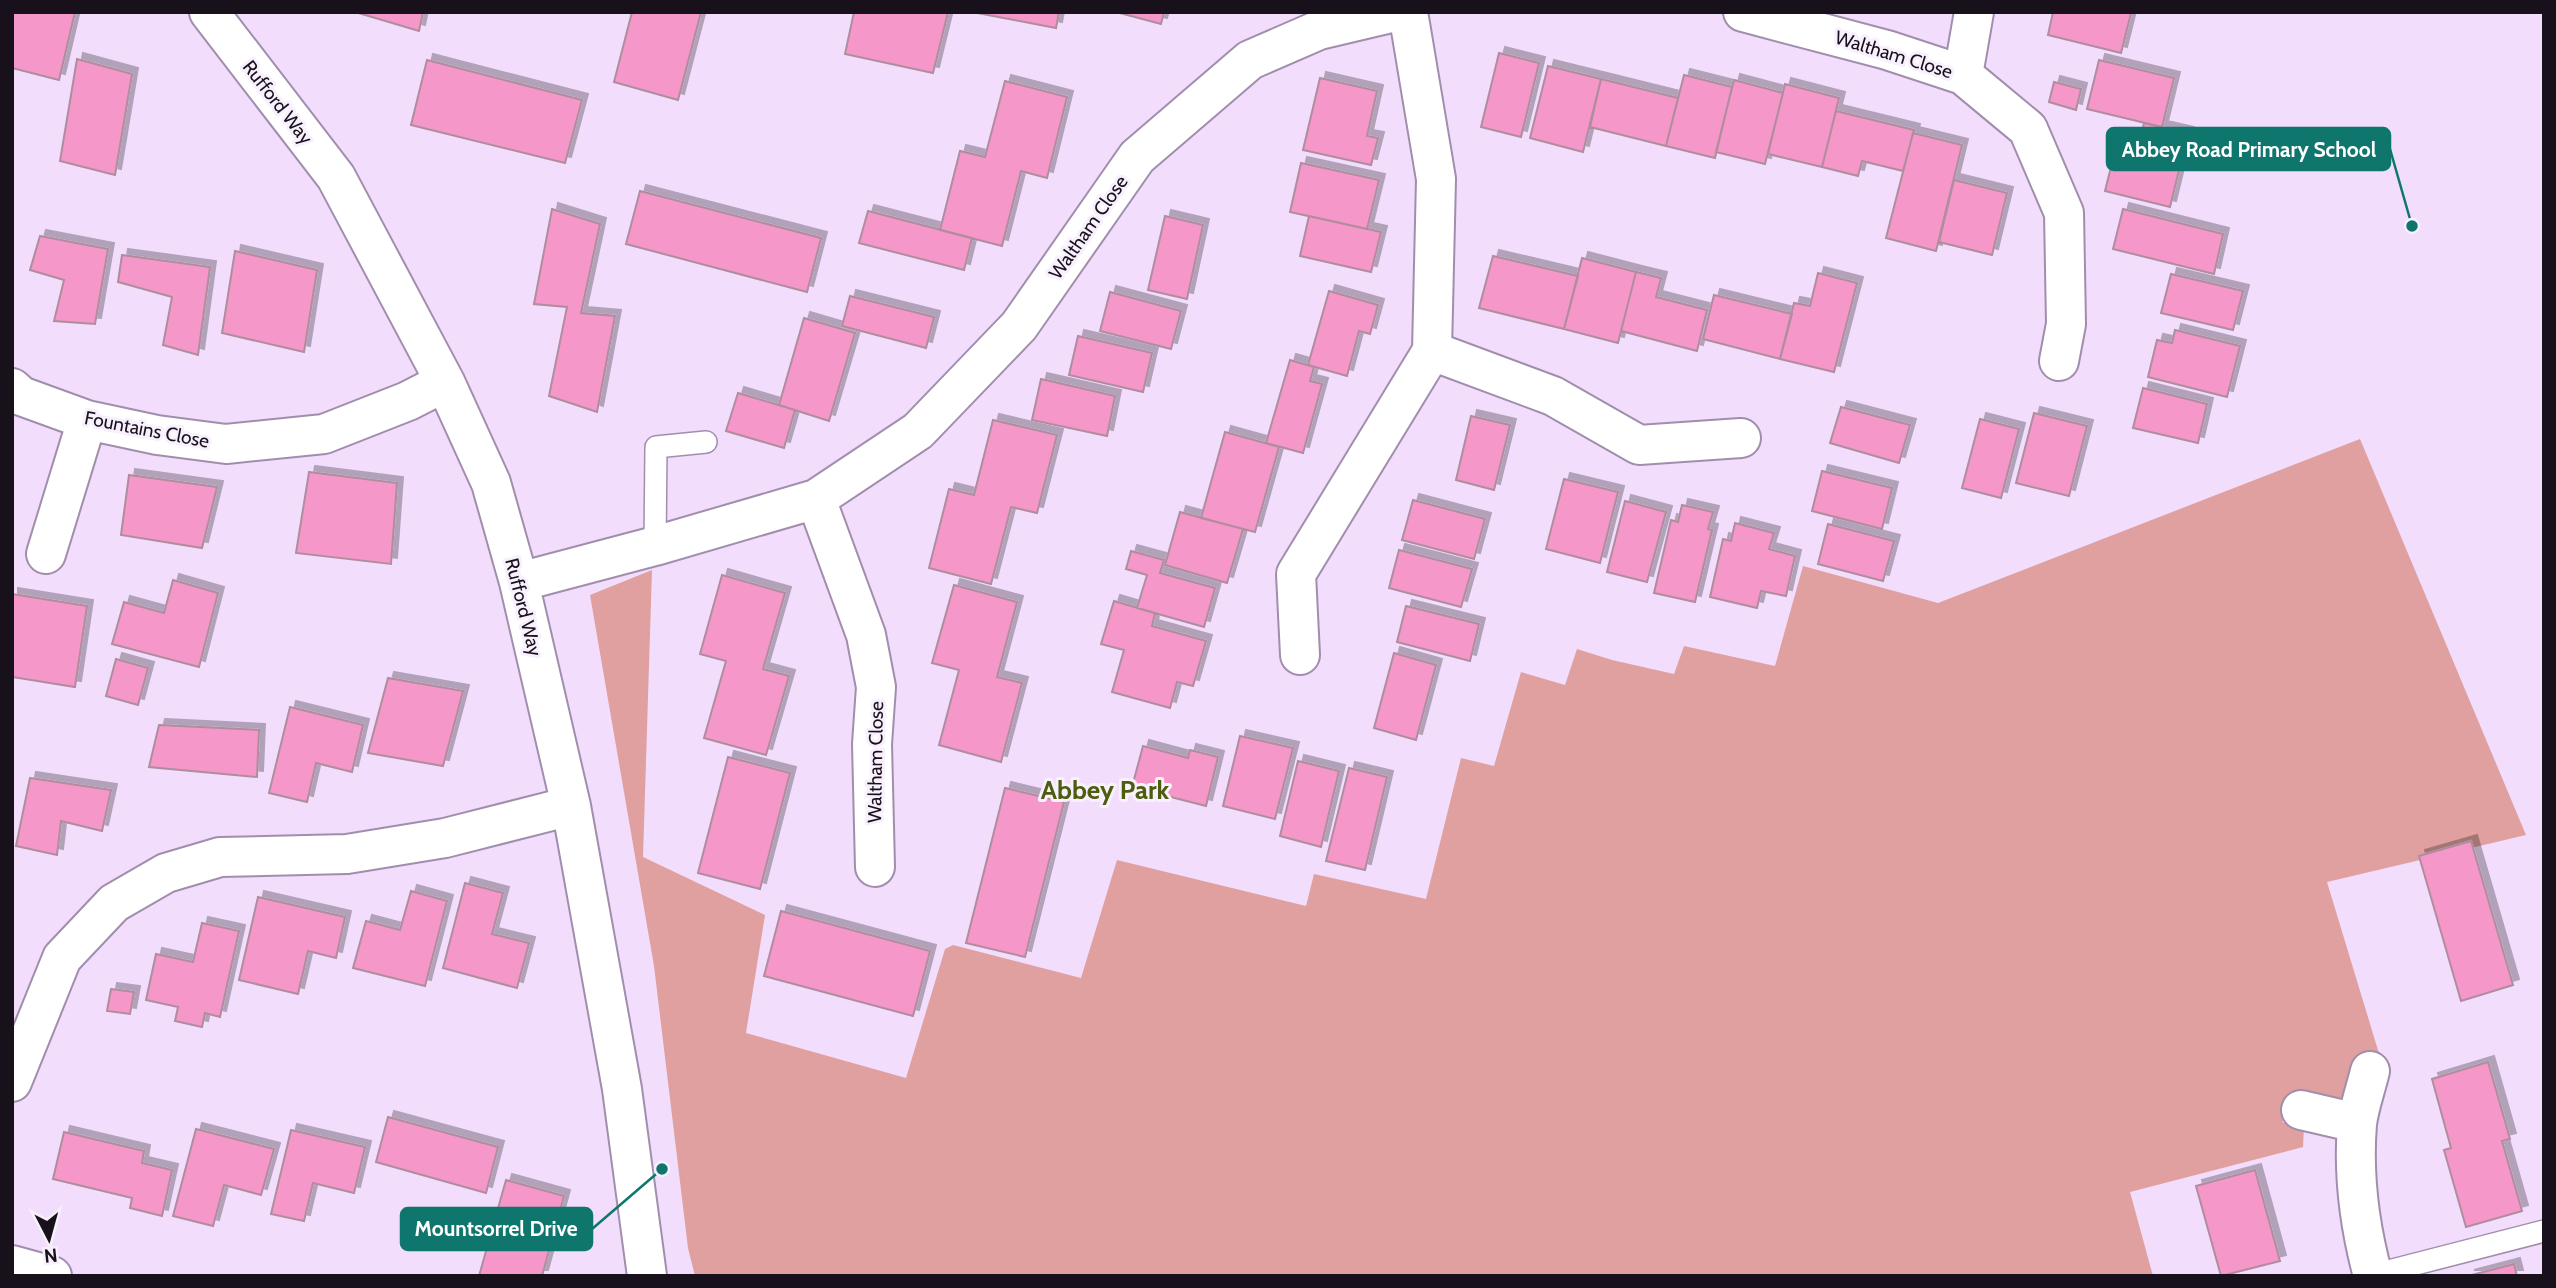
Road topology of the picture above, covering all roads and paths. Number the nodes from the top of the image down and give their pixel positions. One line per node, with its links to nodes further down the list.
1 (209, 12): 9 (street, Rufford Way)
2 (1395, 12): 14 (street, Waltham Close)
3 (1408, 12): 7 (street)
4 (1743, 12): 6 (street, Waltham Close)
5 (1974, 12): 6 (street, Waltham Close)
6 (1963, 75): 8 (street, Waltham Close)
7 (1432, 351): 12 (street); 18 (street)
8 (2059, 361)
9 (445, 382): 11 (street, Fountains Close); 17 (street, Rufford Way)
10 (12, 388): 11 (street, Fountains Close)
11 (87, 420): 16 (street)
12 (1741, 438)
13 (706, 442): 15 (lane)
14 (816, 499): 15 (street, Waltham Close); 20 (street, Waltham Close)
15 (655, 546): 17 (street, Waltham Close)
16 (46, 554)
17 (519, 582): 19 (street, Rufford Way)
18 (1300, 655)
19 (571, 806): 22 (street); 28 (street, Rufford Way)
20 (875, 867)
21 (2370, 1071): 24 (street)
22 (12, 1083)
23 (2301, 1110): 24 (street)
24 (2357, 1123): 29 (street)
25 (2544, 1231): 29 (lane)
26 (12, 1265): 27 (street)
27 (52, 1276)
28 (647, 1276)
29 (2373, 1276)

